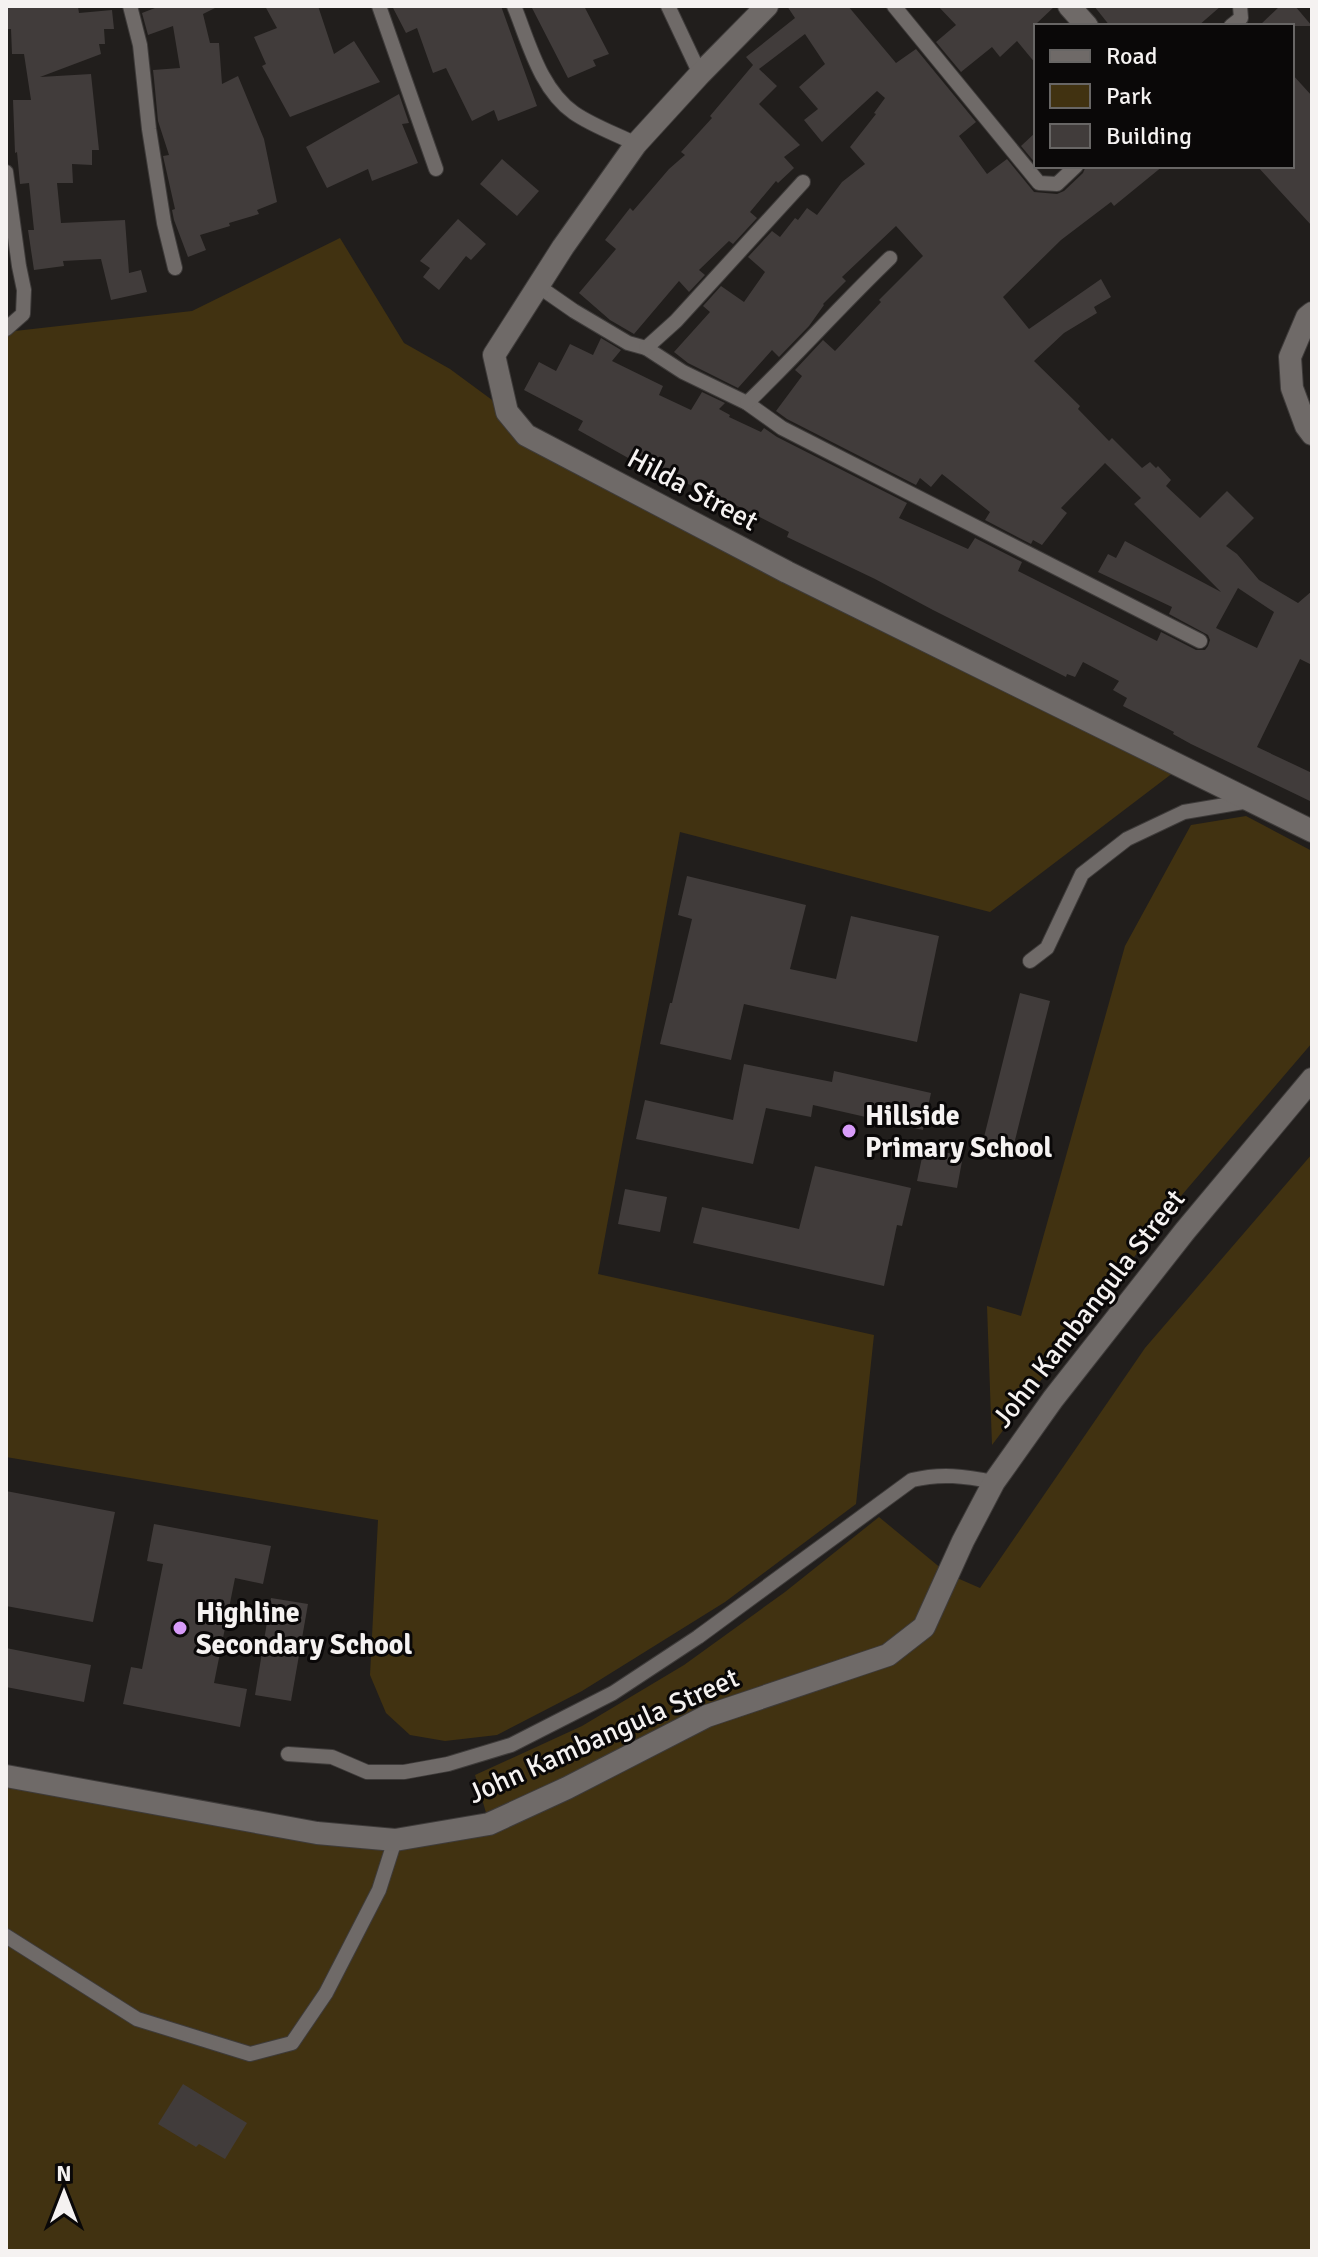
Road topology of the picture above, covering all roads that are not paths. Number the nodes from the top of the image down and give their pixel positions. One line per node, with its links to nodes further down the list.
1 (130, 6): 18 (lane)
2 (379, 6): 14 (lane)
3 (514, 6): 12 (lane)
4 (668, 6): 11 (lane)
5 (767, 6): 11 (street, Hilda Street)
6 (894, 6): 13 (lane)
7 (1069, 6): 9 (street)
8 (1240, 6): 10 (lane)
9 (1085, 24)
10 (1234, 24)
11 (700, 74): 12 (street, Hilda Street)
12 (636, 144): 19 (street, Hilda Street)
13 (1074, 168)
14 (436, 169)
15 (6, 172): 21 (lane)
16 (803, 182): 22 (lane)
17 (890, 258): 23 (lane)
18 (175, 268)
19 (538, 286): 22 (lane); 26 (street, Hilda Street)
20 (1312, 313): 24 (street)
21 (6, 329)
22 (646, 348): 23 (lane)
23 (747, 403): 25 (lane)
24 (1312, 434)
25 (1200, 641)
26 (1253, 801): 27 (street, Hilda Street); 28 (lane)
27 (1312, 831)
28 (1030, 961)
29 (1312, 1079): 30 (street, John Kambangula Street)
30 (994, 1482): 31 (lane); 33 (street, John Kambangula Street)
31 (288, 1754)
32 (6, 1776): 33 (street, John Kambangula Street)
33 (395, 1840): 34 (lane)
34 (6, 1936)

